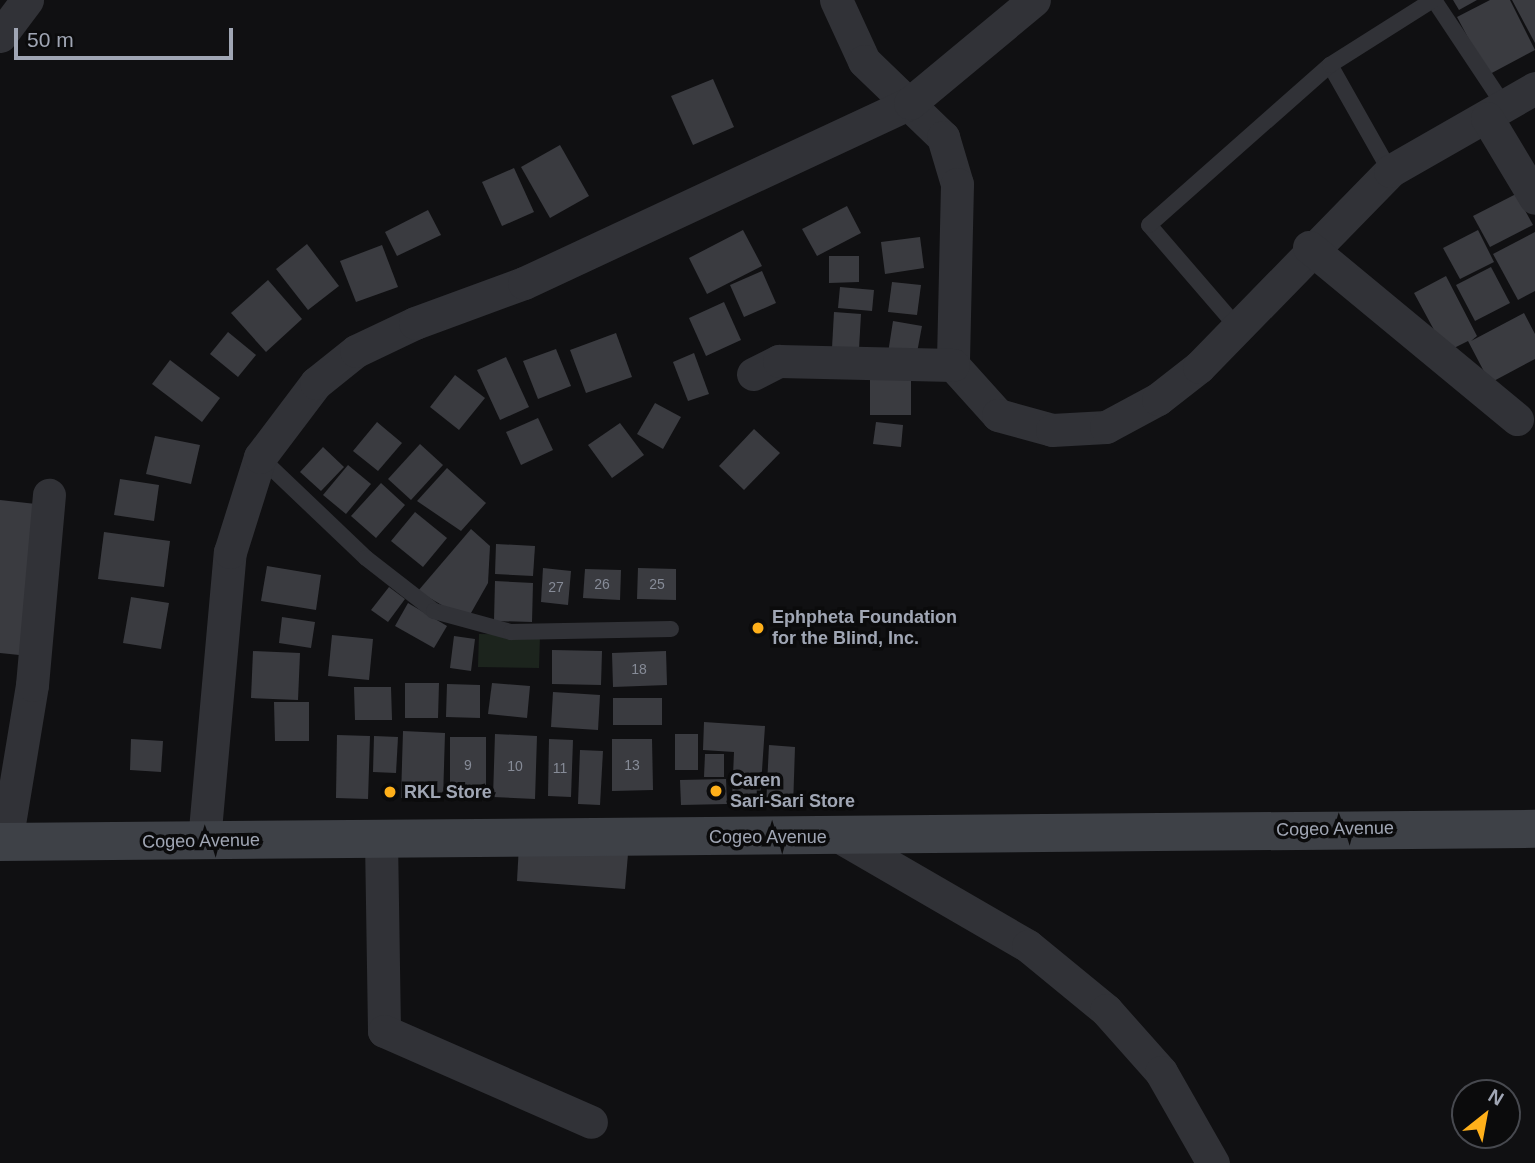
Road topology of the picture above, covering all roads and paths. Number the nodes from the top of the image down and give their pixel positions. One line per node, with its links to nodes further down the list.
1 (27, 0): 5 (street)
2 (836, 0): 8 (street)
3 (1034, 0): 8 (street)
4 (1433, 0): 6 (lane); 9 (lane)
5 (0, 36)
6 (1330, 65): 10 (lane); 13 (lane)
7 (1535, 88): 9 (street)
8 (909, 103): 14 (street); 17 (street)
9 (1496, 112): 10 (street); 11 (street)
10 (1390, 171): 12 (street)
11 (1535, 198)
12 (1309, 247): 13 (street); 16 (street)
13 (1238, 328): 14 (street)
14 (953, 365): 15 (street)
15 (753, 374)
16 (1517, 419)
17 (260, 457): 19 (lane); 23 (street)
18 (48, 495): 24 (street)
19 (671, 629)
20 (1535, 829): 21 (street, Cogeo Avenue)
21 (840, 837): 22 (street, Cogeo Avenue); 26 (street)
22 (381, 839): 23 (street, Cogeo Avenue); 25 (street)
23 (204, 841): 24 (street, Cogeo Avenue)
24 (3, 842)
25 (591, 1122)
26 (1213, 1163)

